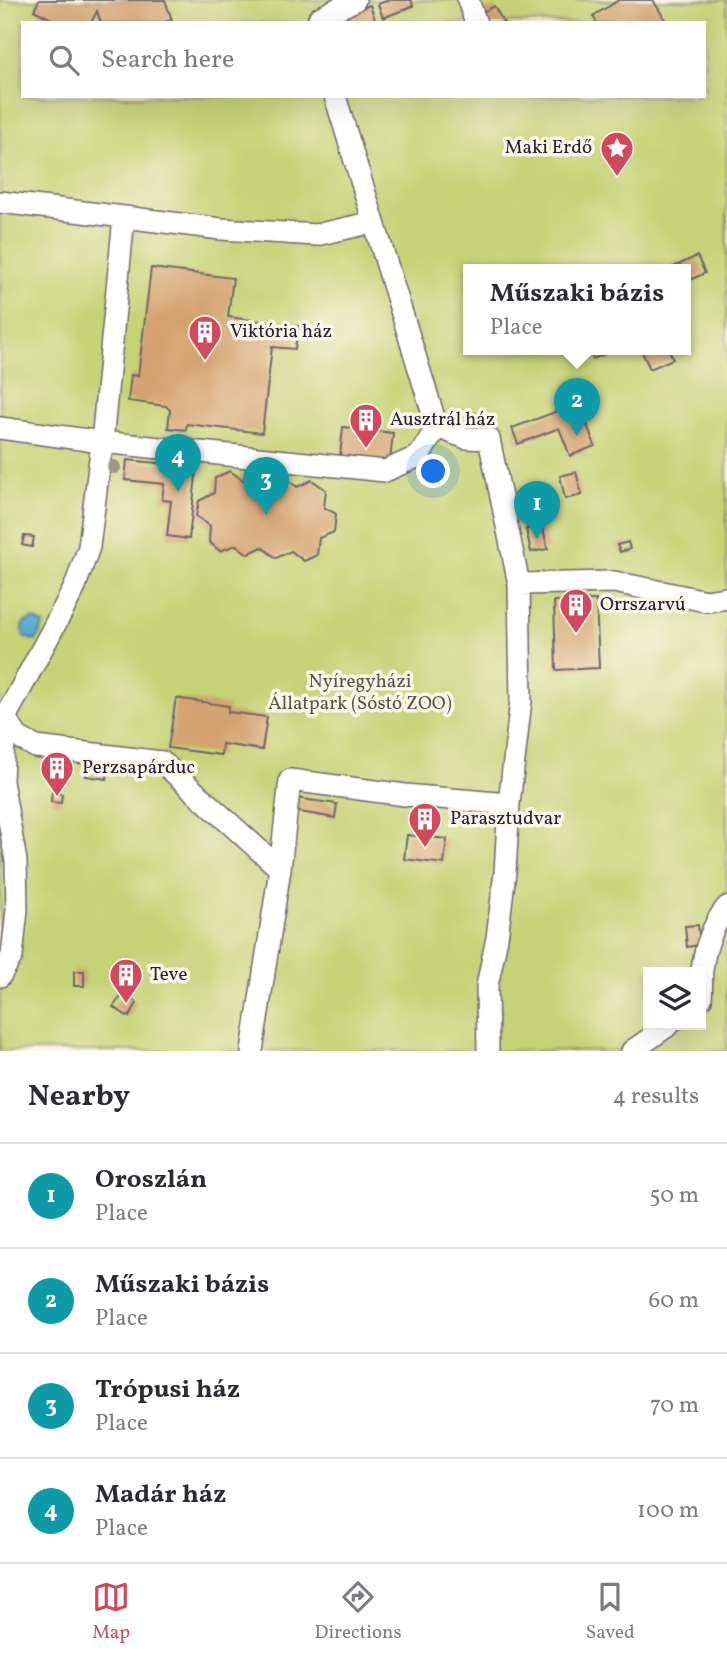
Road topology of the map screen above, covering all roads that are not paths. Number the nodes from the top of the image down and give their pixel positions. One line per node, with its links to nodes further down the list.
1 (355, 0): 3 (street)
2 (468, 0): 4 (street)
3 (317, 14)
4 (476, 21)
5 (336, 98): 8 (street)
6 (0, 202): 7 (street)
7 (124, 217): 8 (street); 11 (street)
8 (374, 222): 9 (street)
9 (437, 427): 11 (street); 12 (street)
10 (0, 428): 11 (street)
11 (102, 442): 14 (street)
12 (519, 584): 13 (street); 15 (street)
13 (727, 598)
14 (5, 718): 16 (street); 19 (street)
15 (509, 804): 16 (street); 22 (street)
16 (280, 869): 21 (street)
17 (727, 907): 18 (street)
18 (702, 967)
19 (0, 976)
20 (662, 1030): 23 (street)
21 (252, 1051)
22 (488, 1051)
23 (632, 1051)

